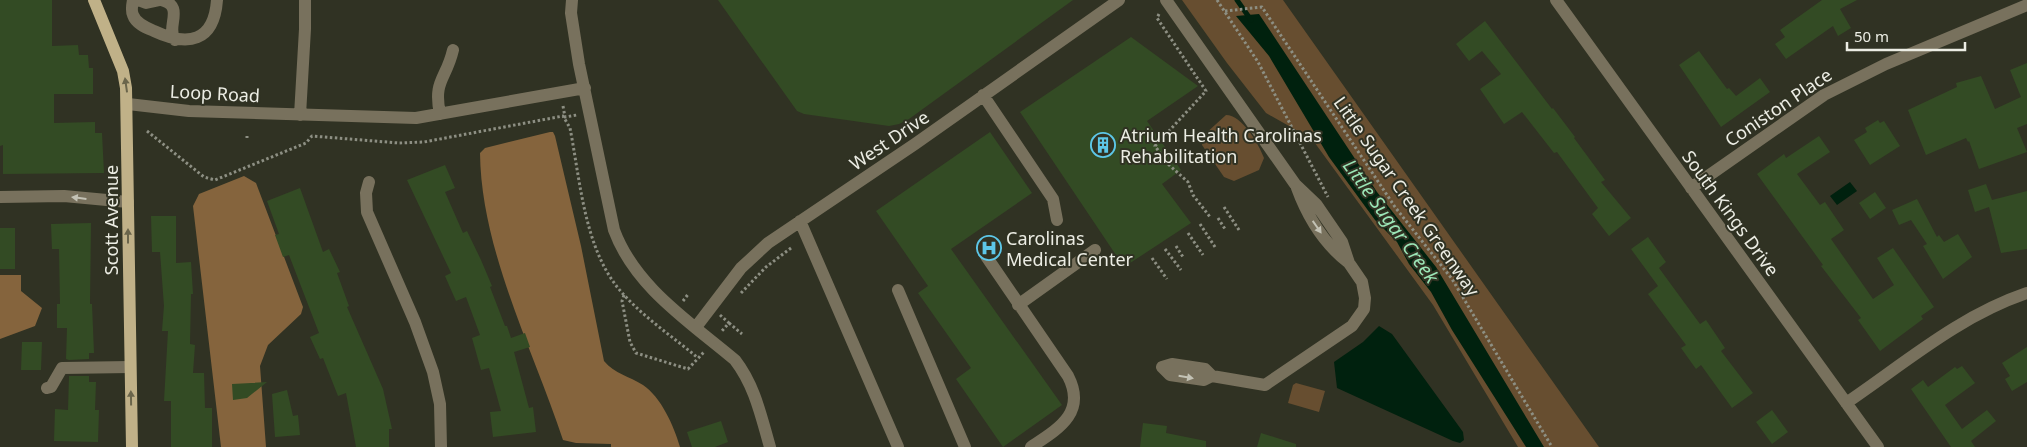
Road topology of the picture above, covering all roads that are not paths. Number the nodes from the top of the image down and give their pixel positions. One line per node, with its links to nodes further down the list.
1 (94, 0): 16 (main road, Scott Avenue, one-way to 1)
2 (132, 0): 12 (street)
3 (138, 0): 4 (street)
4 (160, 0): 12 (street)
5 (217, 0): 12 (street)
6 (304, 0): 18 (street)
7 (572, 0): 14 (street)
8 (1119, 0): 15 (street, West Drive)
9 (1166, 0): 32 (street)
10 (1556, 0): 20 (street, South Kings Drive)
11 (2027, 5): 20 (street, Coniston Place)
12 (175, 40)
13 (453, 50): 17 (street)
14 (585, 88): 17 (street, Loop Road); 30 (street)
15 (983, 95): 23 (street); 24 (street, West Drive)
16 (128, 104): 18 (street, Loop Road); 22 (main road, Scott Avenue)
17 (440, 114): 18 (street, Loop Road)
18 (300, 115)
19 (369, 182): 36 (street)
20 (1691, 188): 34 (street, South Kings Drive)
21 (0, 197): 22 (street, one-way to 21)
22 (128, 202): 31 (main road, Scott Avenue, one-way to 22)
23 (1057, 220)
24 (800, 221): 30 (street, West Drive); 38 (street)
25 (1096, 250): 29 (street)
26 (986, 256): 29 (street)
27 (898, 290): 39 (street)
28 (2027, 292): 34 (street)
29 (1018, 305): 40 (street)
30 (696, 327): 37 (street)
31 (130, 367): 33 (street); 35 (main road, Scott Avenue, one-way to 31)
32 (1212, 376)
33 (47, 388)
34 (1846, 403): 41 (street, South Kings Drive)
35 (132, 447)
36 (441, 447)
37 (770, 447)
38 (898, 447)
39 (965, 447)
40 (1031, 447)
41 (1878, 447)

